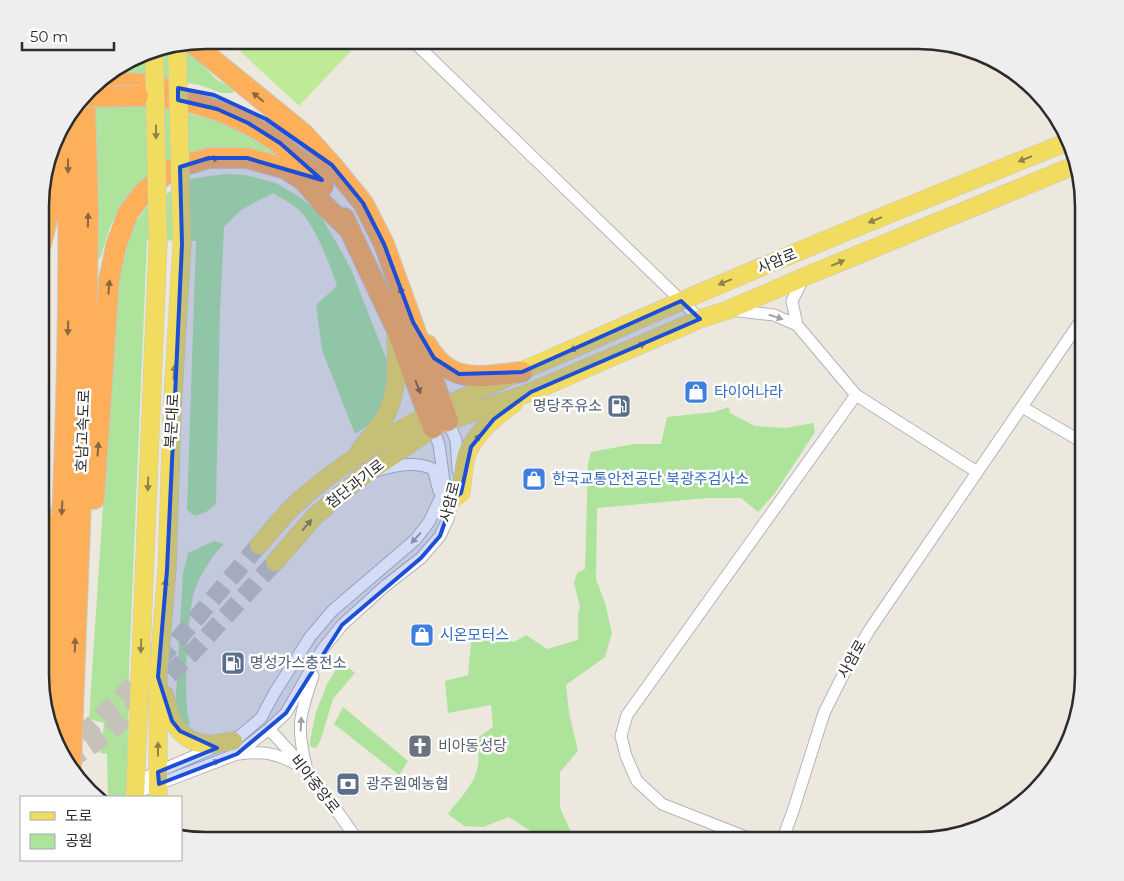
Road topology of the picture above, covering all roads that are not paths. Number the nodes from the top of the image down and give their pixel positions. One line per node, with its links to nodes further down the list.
1 (200, 49): 11 (highway, one-way to 1)
2 (421, 49): 17 (street)
3 (177, 52): 39 (main road, 북문대로, one-way to 3, bridge)
4 (154, 57): 46 (main road, 북문대로, one-way to 46, bridge)
5 (108, 83): 6 (highway)
6 (138, 89): 7 (highway, bridge); 11 (highway); 15 (highway)
7 (95, 95)
8 (84, 106): 35 (highway, 호남고속도로, one-way to 8)
9 (67, 132): 38 (highway, 호남고속도로, one-way to 38)
10 (1063, 144): 17 (main road, 사암로, one-way to 17)
11 (332, 165): 21 (highway, one-way to 11)
12 (1070, 167): 16 (main road, 사암로, one-way to 12)
13 (52, 177): 14 (highway)
14 (49, 212)
15 (350, 230): 21 (highway); 35 (highway, one-way to 15)
16 (804, 277): 18 (main road, 사암로); 20 (street, 사암로)
17 (681, 301): 19 (street); 23 (main road, 사암로, one-way to 23)
18 (728, 310): 19 (main road, 사암로); 20 (street, 사암로, one-way to 20)
19 (700, 319): 24 (main road, 사암로, one-way to 19)
20 (797, 324): 25 (street, 사암로)
21 (404, 325): 23 (highway); 27 (highway); 29 (main road)
22 (1075, 329): 26 (street, 사암로)
23 (522, 372): 27 (main road, 사암로)
24 (531, 392): 27 (main road, 사암로); 32 (main road, one-way to 24)
25 (856, 395): 30 (street, 사암로); 48 (street)
26 (1022, 406): 28 (street); 30 (street, 사암로)
27 (438, 418): 29 (main road, 사암로); 31 (main road, 첨단과기로); 32 (street, 사암로); 32 (street, 사암로)
28 (1075, 438)
29 (354, 457): 33 (main road, 첨단과기로)
30 (977, 472): 49 (street, 사암로)
31 (360, 476): 32 (street, 사암로); 34 (main road, 첨단과기로, one-way to 31)
32 (447, 498): 37 (street, 사암로); 42 (street, 사암로, one-way to 42)
33 (259, 545)
34 (275, 562)
35 (76, 600): 43 (highway, 호남고속도로, one-way to 35)
36 (49, 644): 38 (highway)
37 (322, 650): 41 (street, 사암로); 44 (street, one-way to 37)
38 (54, 668): 40 (highway, 호남고속도로)
39 (158, 677): 42 (main road); 45 (main road, 북문대로, one-way to 39)
40 (53, 713)
41 (269, 729): 42 (street, 사암로); 44 (street, 비아중앙로)
42 (235, 747): 44 (street); 45 (street, 사암로)
43 (71, 756)
44 (308, 771): 47 (street, 비아중앙로)
45 (158, 784): 46 (street, 사암로)
46 (135, 791)
47 (352, 832)
48 (733, 832)
49 (785, 832)

